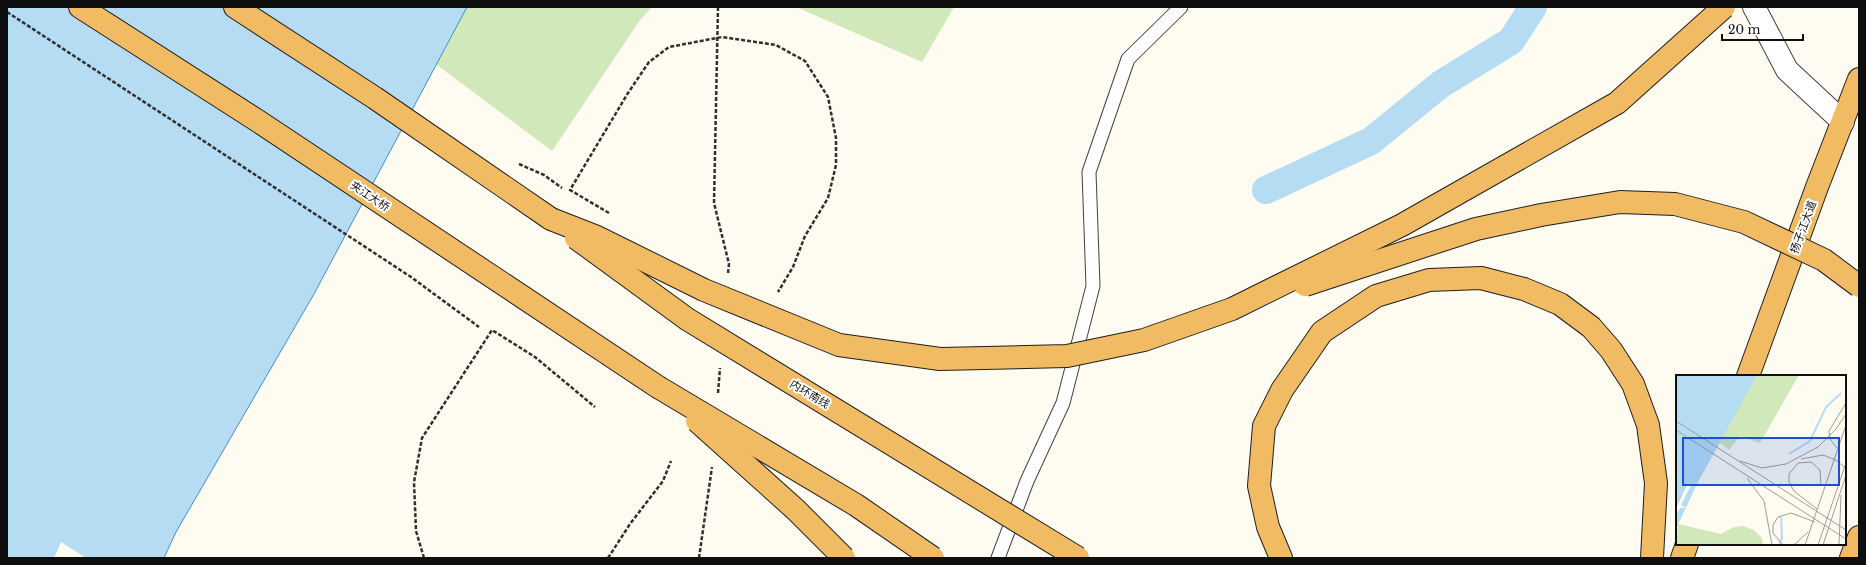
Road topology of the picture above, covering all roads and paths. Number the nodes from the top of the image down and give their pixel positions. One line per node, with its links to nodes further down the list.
1 (80, 7): 16 (highway, 夹江大桥)
2 (235, 7): 10 (highway)
3 (1181, 7): 25 (lane)
4 (1724, 7): 13 (highway, bridge)
5 (1754, 7): 8 (street)
6 (7, 12): 14 (path)
7 (1859, 79): 8 (highway, 扬子江大道)
8 (1843, 122): 15 (highway, 扬子江大道)
9 (612, 214): 12 (path)
10 (551, 219): 13 (highway, bridge); 26 (highway, 内环南线, bridge)
11 (1859, 286): 13 (highway, bridge)
12 (778, 292)
13 (1232, 308)
14 (479, 327)
15 (1748, 375)
16 (658, 387): 23 (highway, bridge); 24 (highway, bridge)
17 (595, 407): 21 (path)
18 (671, 461): 22 (path)
19 (1859, 537): 30 (highway)
20 (1687, 545): 29 (highway)
21 (424, 558)
22 (608, 558)
23 (844, 558)
24 (933, 558)
25 (998, 558)
26 (1078, 558)
27 (1281, 558): 28 (highway)
28 (1652, 558)
29 (1682, 558)
30 (1852, 558)

